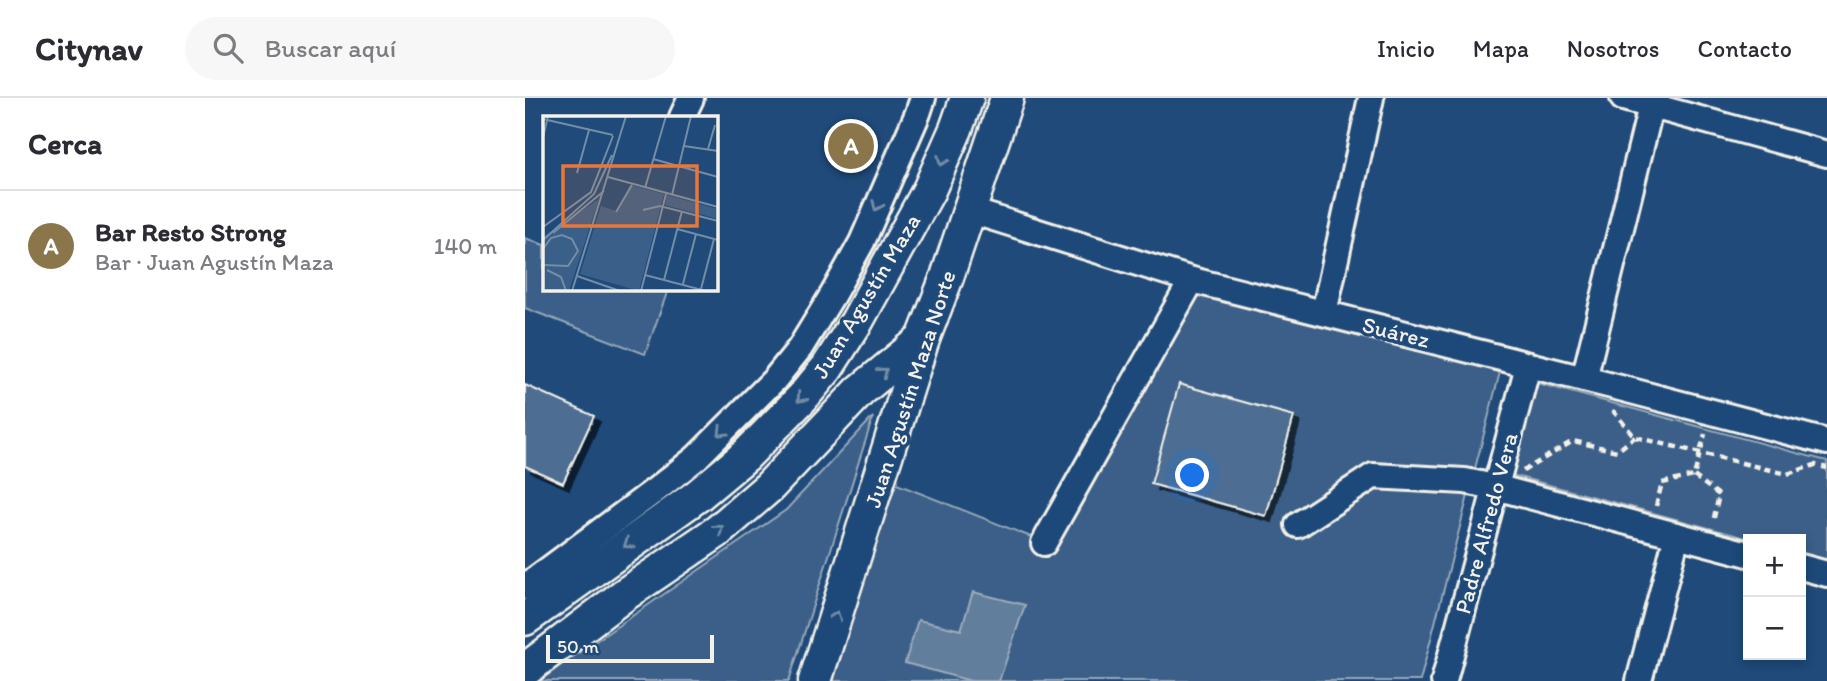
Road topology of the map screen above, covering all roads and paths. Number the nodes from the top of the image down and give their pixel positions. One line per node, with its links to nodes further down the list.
1 (691, 98): 8 (street)
2 (923, 98): 32 (street, one-way to 32)
3 (967, 98): 33 (main road, Juan Agustín Maza, one-way to 33)
4 (1007, 98): 10 (main road, Juan Agustín Maza Norte)
5 (1371, 98): 12 (street)
6 (1623, 98): 7 (street)
7 (1652, 102): 9 (street); 15 (street)
8 (682, 116)
9 (1827, 154)
10 (968, 210): 11 (street, Suárez); 13 (main road, Juan Agustín Maza Norte)
11 (1192, 280): 12 (street, Suárez); 27 (street)
12 (1324, 313): 14 (street, Suárez)
13 (923, 339): 34 (main road, Juan Agustín Maza, one-way to 13); 35 (main road, Juan Agustín Maza Norte, one-way to 13)
14 (1528, 366): 15 (street, Suárez); 23 (street, Padre Alfredo Vera)
15 (1584, 379): 16 (street, Suárez)
16 (1620, 388): 17 (street, Suárez); 18 (path)
17 (1710, 413): 19 (street, Suárez); 20 (path)
18 (1635, 437): 20 (path); 23 (path)
19 (1827, 442)
20 (1700, 453): 21 (path); 22 (path)
21 (1827, 468)
22 (1694, 476): 25 (path); 28 (path)
23 (1495, 487): 24 (street); 25 (street); 36 (street, Padre Alfredo Vera)
24 (1298, 524)
25 (1650, 528): 26 (street)
26 (1677, 535): 28 (street); 37 (street)
27 (1044, 542)
28 (1709, 543): 29 (street)
29 (1743, 553)
30 (1806, 569): 31 (street)
31 (1827, 574)
32 (525, 587)
33 (525, 619)
34 (525, 670)
35 (815, 681)
36 (1444, 681)
37 (1639, 681)

